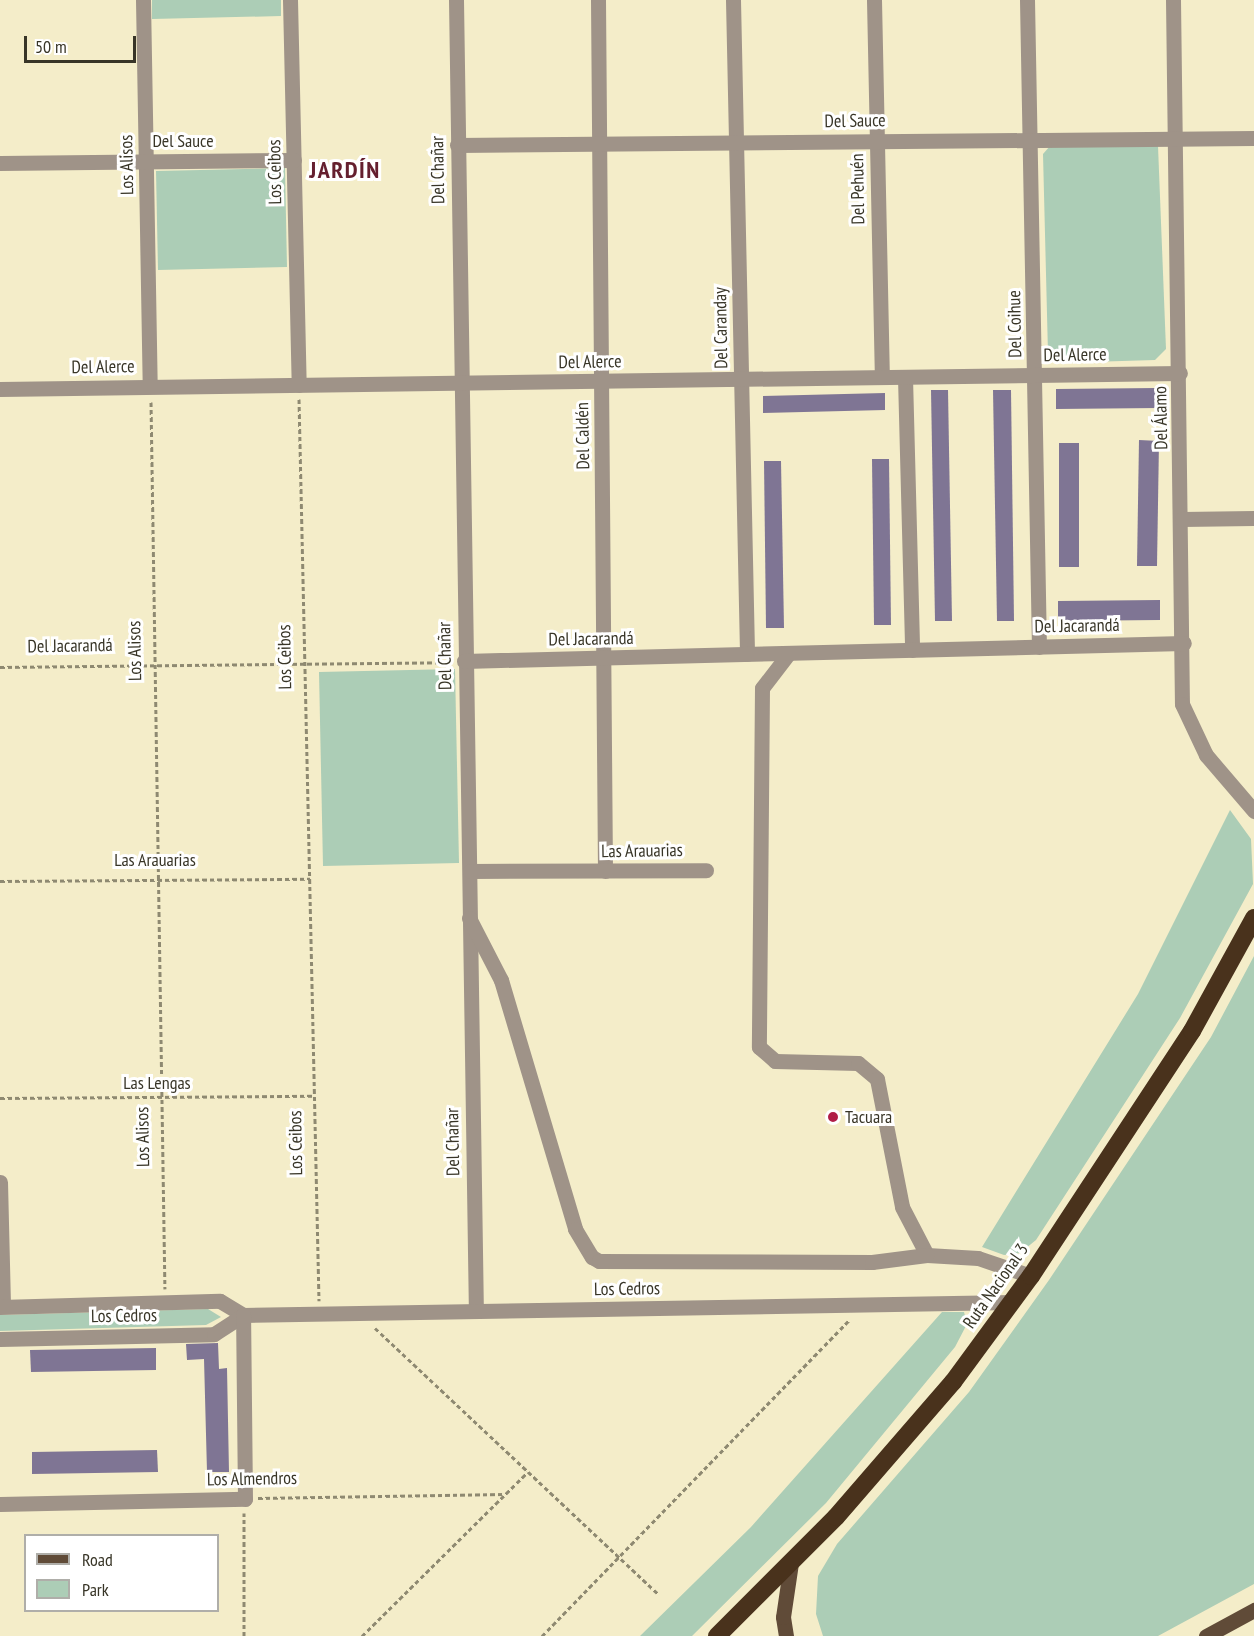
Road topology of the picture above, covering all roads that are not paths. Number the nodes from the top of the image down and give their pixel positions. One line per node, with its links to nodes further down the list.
1 (143, 0): 17 (street, Los Alisos)
2 (290, 0): 16 (street, Los Ceibos)
3 (456, 0): 15 (street, Del Chañar)
4 (598, 0): 14 (street, Del Caldén)
5 (733, 0): 13 (street, Del Caranday)
6 (874, 0): 12 (street, Del Pehuén)
7 (1027, 0): 9 (street, Del Coihue)
8 (1173, 0): 10 (street, Del Álamo)
9 (1032, 138): 10 (street, Del Sauce); 12 (street, Del Sauce); 20 (street, Del Coihue)
10 (1176, 138): 11 (street, Del Sauce); 19 (street, Del Álamo)
11 (1254, 138)
12 (877, 140): 13 (street, Del Sauce); 21 (street, Del Pehuén)
13 (736, 142): 14 (street, Del Sauce); 23 (street, Del Caranday)
14 (600, 144): 15 (street, Del Sauce); 24 (street, Del Caldén)
15 (458, 145): 25 (street, Del Chañar)
16 (294, 160): 17 (street, Del Sauce); 27 (street, Los Ceibos)
17 (146, 161): 18 (street, Del Sauce); 26 (street, Los Alisos)
18 (0, 163)
19 (1180, 373): 20 (street, Del Alerce); 30 (street, Del Álamo)
20 (1036, 375): 22 (street, Del Alerce); 32 (street, Del Coihue)
21 (882, 377): 22 (street, Del Alerce); 23 (street, Del Alerce)
22 (905, 377): 33 (street)
23 (741, 379): 24 (street, Del Alerce); 35 (street, Del Caranday)
24 (602, 381): 25 (street, Del Alerce); 36 (street, Del Caldén)
25 (460, 383): 27 (street, Del Alerce); 37 (street, Del Chañar)
26 (150, 385): 27 (street, Del Alerce); 28 (street, Del Alerce)
27 (299, 385)
28 (0, 389)
29 (1254, 518): 30 (street)
30 (1182, 519): 31 (street, Del Álamo)
31 (1184, 643): 32 (street, Del Jacarandá); 38 (street, Del Álamo)
32 (1039, 647): 33 (street, Del Jacarandá)
33 (912, 650): 34 (street, Del Jacarandá)
34 (789, 653): 35 (street, Del Jacarandá); 45 (street)
35 (747, 654): 36 (street, Del Jacarandá)
36 (605, 658): 37 (street, Del Jacarandá); 41 (street, Del Caldén)
37 (464, 661): 40 (street, Del Chañar)
38 (1254, 811)
39 (706, 870): 41 (street, Las Arauarias)
40 (470, 871): 41 (street, Las Arauarias); 42 (street, Del Chañar)
41 (605, 871)
42 (468, 916): 45 (street); 49 (street, Del Chañar)
43 (1254, 918): 46 (highway, Ruta Nacional 3)
44 (0, 1182): 48 (street)
45 (927, 1255): 46 (street)
46 (1030, 1276): 47 (highway, Ruta Nacional 3)
47 (1012, 1302): 49 (street, Los Cedros); 53 (highway, Ruta Nacional 3)
48 (2, 1306): 50 (street, Los Cedros)
49 (476, 1311): 50 (street, Los Cedros)
50 (243, 1315): 51 (street, Los Cedros); 52 (street, Los Almendros)
51 (0, 1339)
52 (0, 1504)
53 (790, 1563): 55 (highway, Ruta Nacional 3); 56 (main road)
54 (1254, 1610): 57 (main road)
55 (717, 1636)
56 (786, 1636)
57 (1206, 1636)

